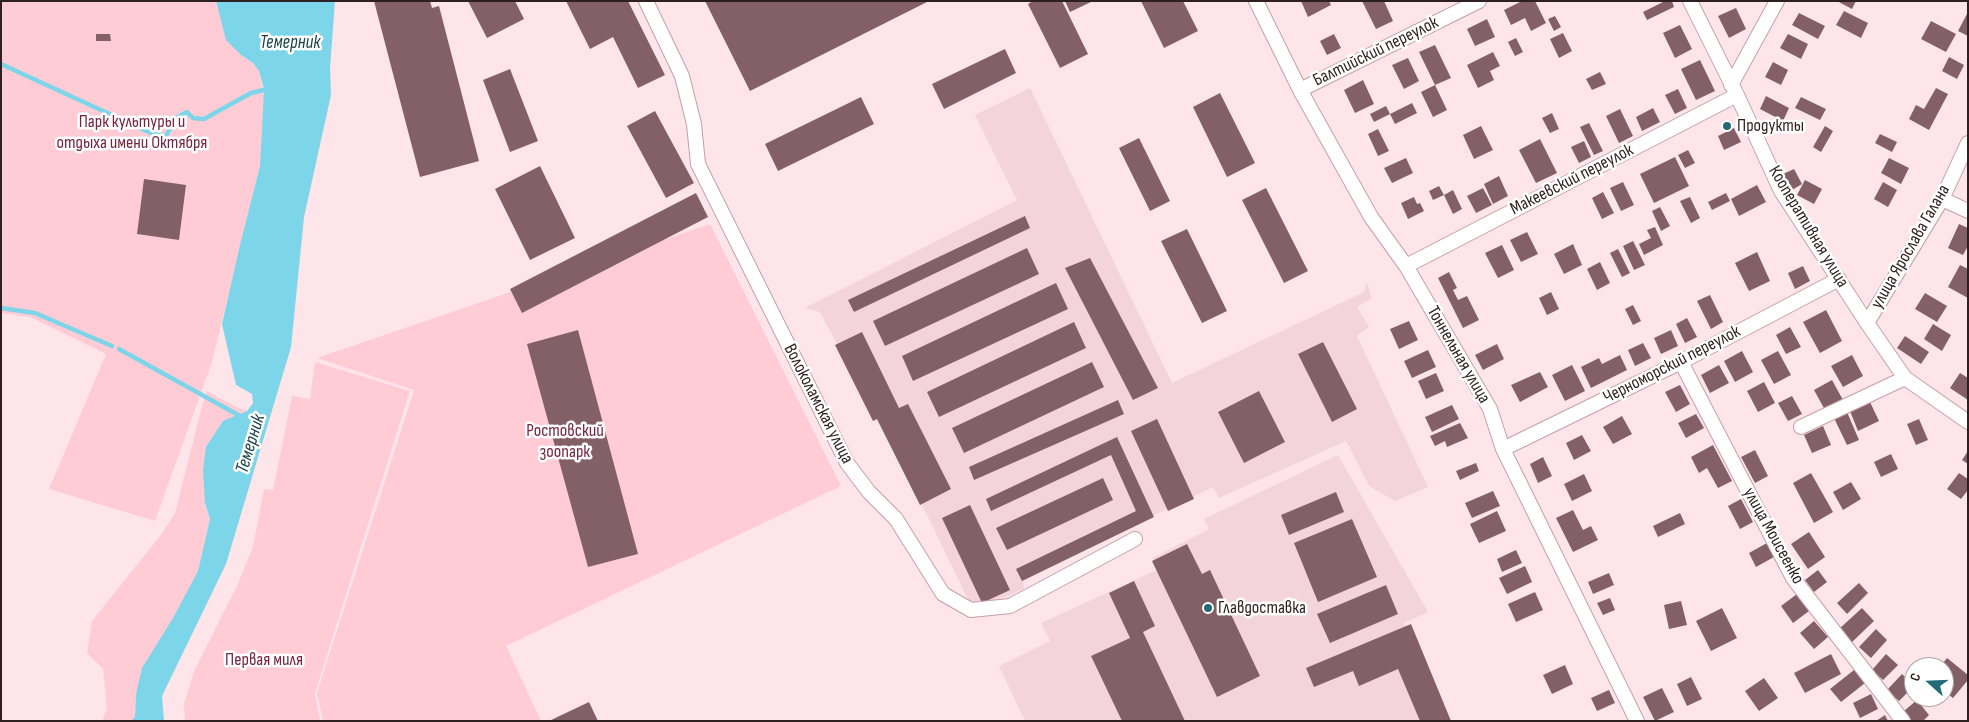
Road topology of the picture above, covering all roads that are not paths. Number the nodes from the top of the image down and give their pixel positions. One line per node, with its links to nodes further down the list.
1 (646, 1): 19 (street, Волоколамская улица)
2 (1256, 1): 6 (street, Тоннельная улица)
3 (1479, 1): 6 (street, Балтийский переулок)
4 (1690, 1): 7 (street, Кооперативная улица)
5 (1777, 1): 7 (street)
6 (1300, 90): 11 (street, Тоннельная улица)
7 (1734, 90): 11 (street, Макеевский переулок); 12 (street, Кооперативная улица)
8 (1968, 143): 9 (street, улица Ярослава Галана)
9 (1942, 199): 10 (street); 13 (street, улица Ярослава Галана)
10 (1968, 212)
11 (1406, 266): 18 (street, Тоннельная улица)
12 (1839, 279): 13 (street, Кооперативная улица); 14 (street, Черноморский переулок)
13 (1867, 323): 15 (street, Кооперативная улица)
14 (1681, 362): 18 (street, Черноморский переулок); 21 (street, улица Моисеенко)
15 (1905, 378): 16 (street, Кооперативная улица); 17 (street)
16 (1968, 422)
17 (1801, 427)
18 (1503, 449): 20 (street, Тоннельная улица)
19 (1135, 539)
20 (1637, 721)
21 (1903, 721)

